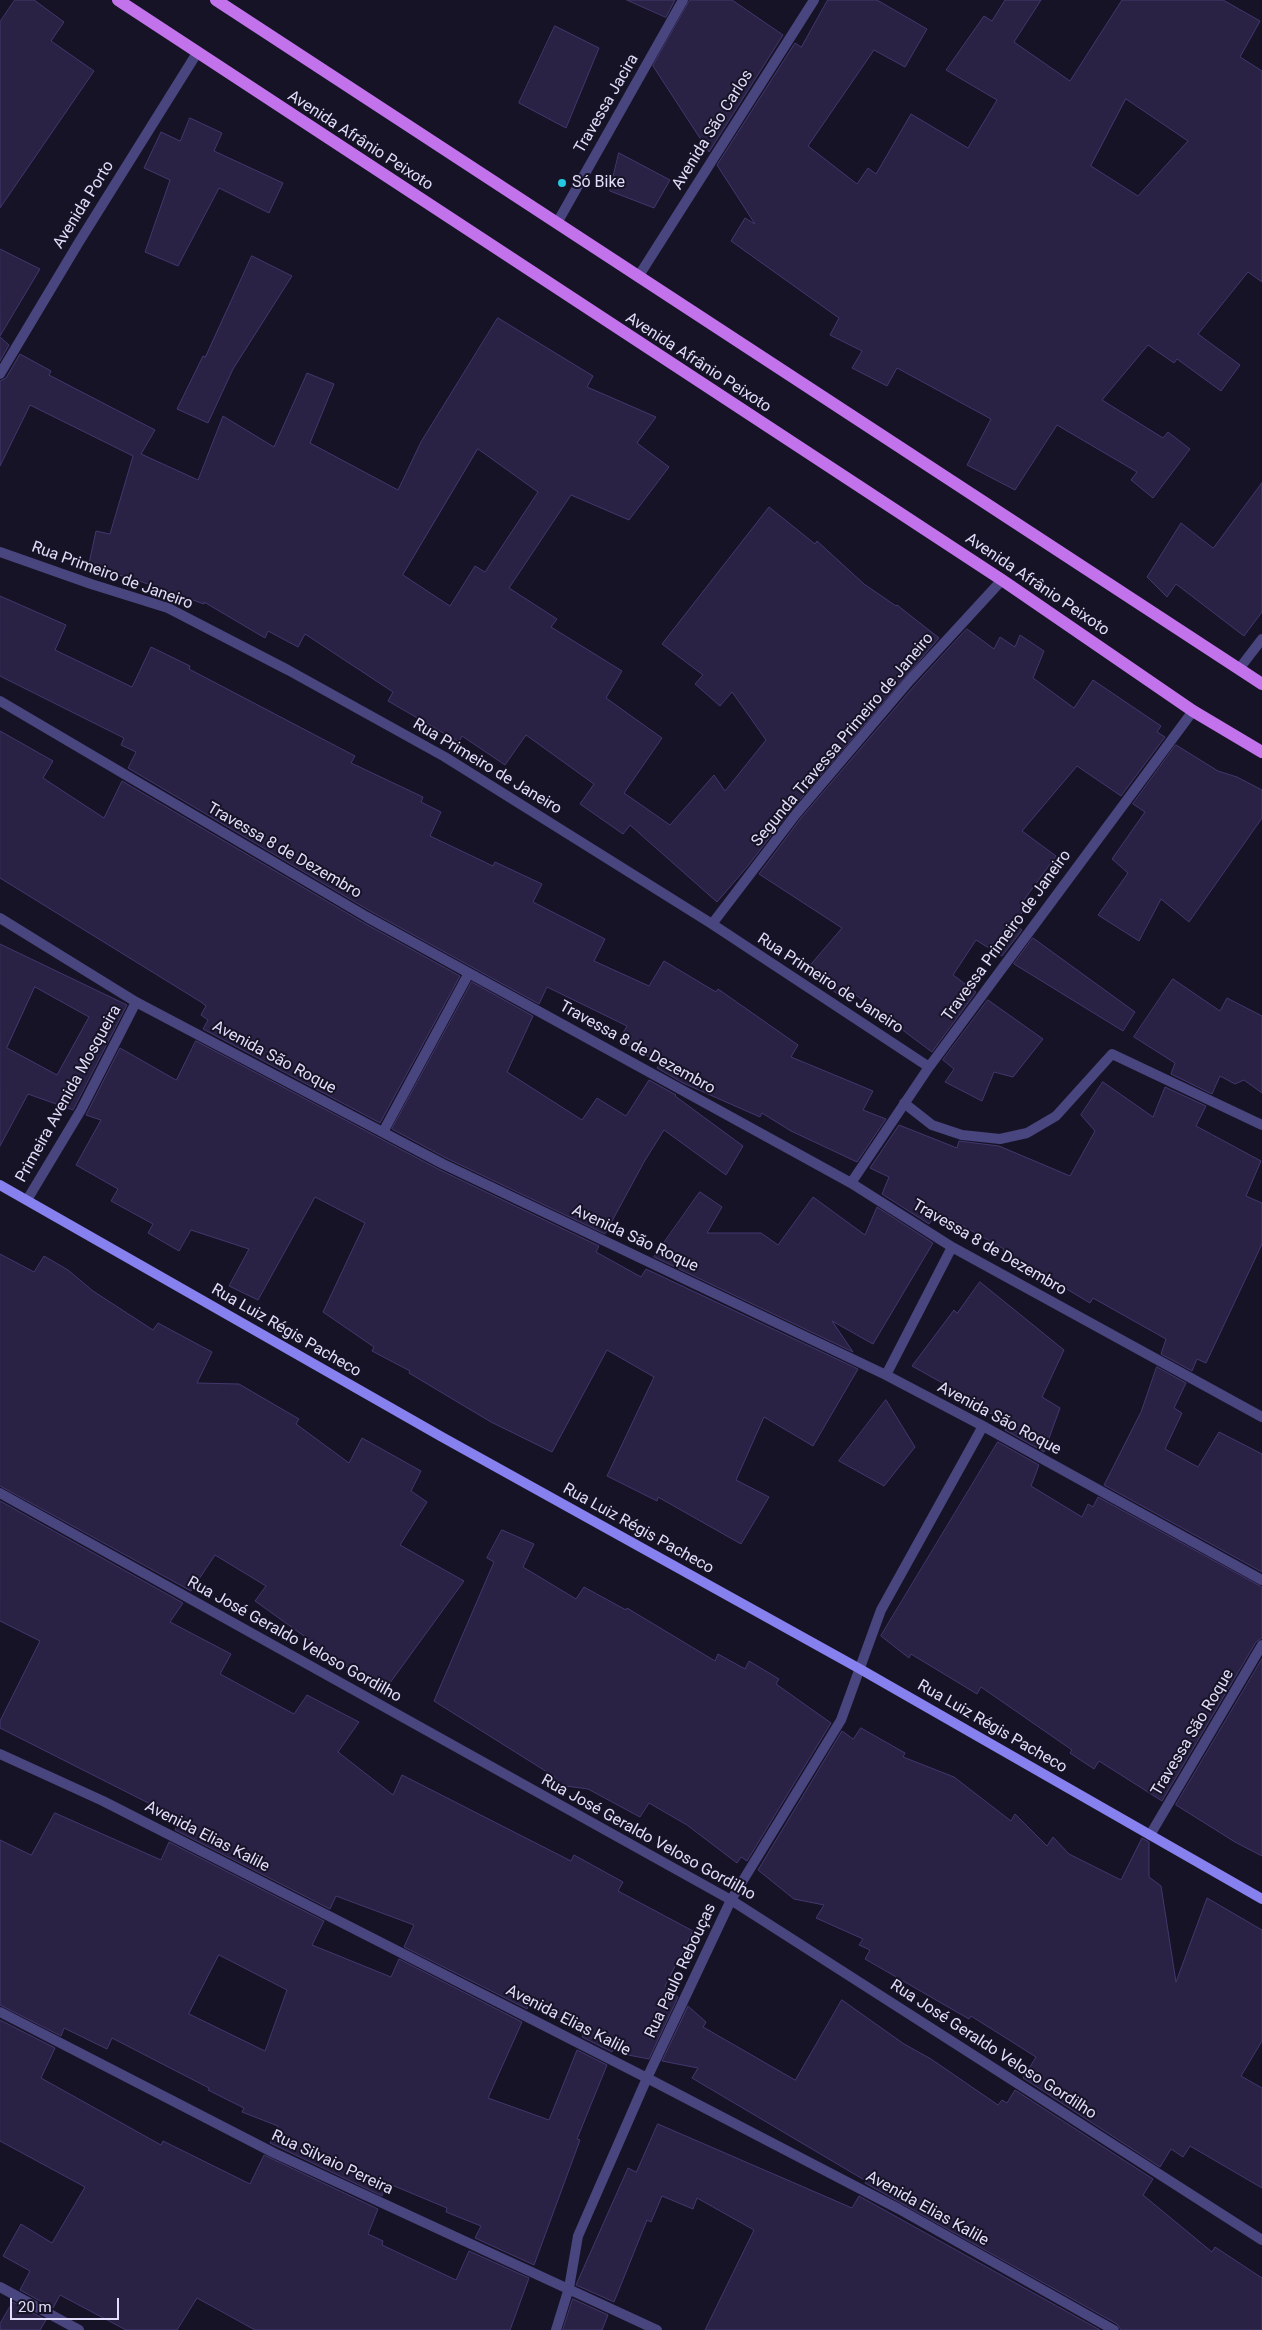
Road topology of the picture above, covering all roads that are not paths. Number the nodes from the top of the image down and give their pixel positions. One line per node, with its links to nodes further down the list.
1 (118, 0): 5 (main road, Avenida Afrânio Peixoto)
2 (216, 0): 6 (main road)
3 (683, 0): 6 (street, Travessa Jacira)
4 (814, 0): 7 (street, Avenida São Carlos)
5 (197, 53): 8 (street, Avenida Porto); 10 (main road, Avenida Afrânio Peixoto)
6 (557, 223): 7 (main road)
7 (638, 277): 12 (main road)
8 (0, 374)
9 (0, 552): 18 (street, Rua Primeiro de Janeiro)
10 (1002, 580): 15 (main road, Avenida Afrânio Peixoto); 18 (street, Segunda Travessa Primeiro de Janeiro)
11 (1262, 639): 12 (street)
12 (1239, 669): 13 (main road)
13 (1262, 684)
14 (0, 701): 19 (street, Travessa 8 de Dezembro)
15 (1193, 710): 16 (main road, Avenida Afrânio Peixoto); 21 (street, Travessa Primeiro de Janeiro)
16 (1262, 752)
17 (0, 918): 20 (street, Avenida São Roque)
18 (712, 924): 21 (street, Rua Primeiro de Janeiro)
19 (469, 973): 24 (street); 25 (street, Travessa 8 de Dezembro)
20 (136, 1002): 24 (street, Avenida São Roque); 27 (street, Primeira Avenida Mosqueira)
21 (929, 1068): 22 (street, Travessa Primeiro de Janeiro)
22 (904, 1103): 23 (street); 25 (street, Travessa Primeiro de Janeiro)
23 (1262, 1125)
24 (384, 1132): 29 (street, Avenida São Roque)
25 (851, 1183): 28 (street, Travessa 8 de Dezembro)
26 (0, 1185): 27 (main road, Rua Luiz Régis Pacheco)
27 (27, 1200): 35 (main road, Rua Luiz Régis Pacheco)
28 (952, 1247): 29 (street); 30 (street, Travessa 8 de Dezembro)
29 (886, 1375): 31 (street, Avenida São Roque)
30 (1262, 1417)
31 (983, 1426): 33 (street, Avenida São Roque); 35 (street, Rua Paulo Rebouças)
32 (0, 1493): 39 (street, Rua José Geraldo Veloso Gordilho)
33 (1262, 1580)
34 (1262, 1645): 37 (street, Travessa São Roque)
35 (860, 1670): 37 (main road, Rua Luiz Régis Pacheco); 39 (street, Rua Paulo Rebouças)
36 (0, 1754): 41 (street, Avenida Elias Kalile)
37 (1150, 1835): 38 (main road, Rua Luiz Régis Pacheco)
38 (1262, 1899)
39 (731, 1900): 41 (street, Rua Paulo Rebouças); 42 (street, Rua José Geraldo Veloso Gordilho)
40 (0, 2012): 44 (street, Rua Silvaio Pereira)
41 (647, 2078): 44 (street, Rua Paulo Rebouças); 48 (street, Avenida Elias Kalile)
42 (1262, 2240)
43 (0, 2287): 45 (street)
44 (569, 2288): 46 (street, Rua Paulo Rebouças); 47 (street, Rua Silvaio Pereira)
45 (79, 2330)
46 (556, 2330)
47 (657, 2330)
48 (1114, 2330)

